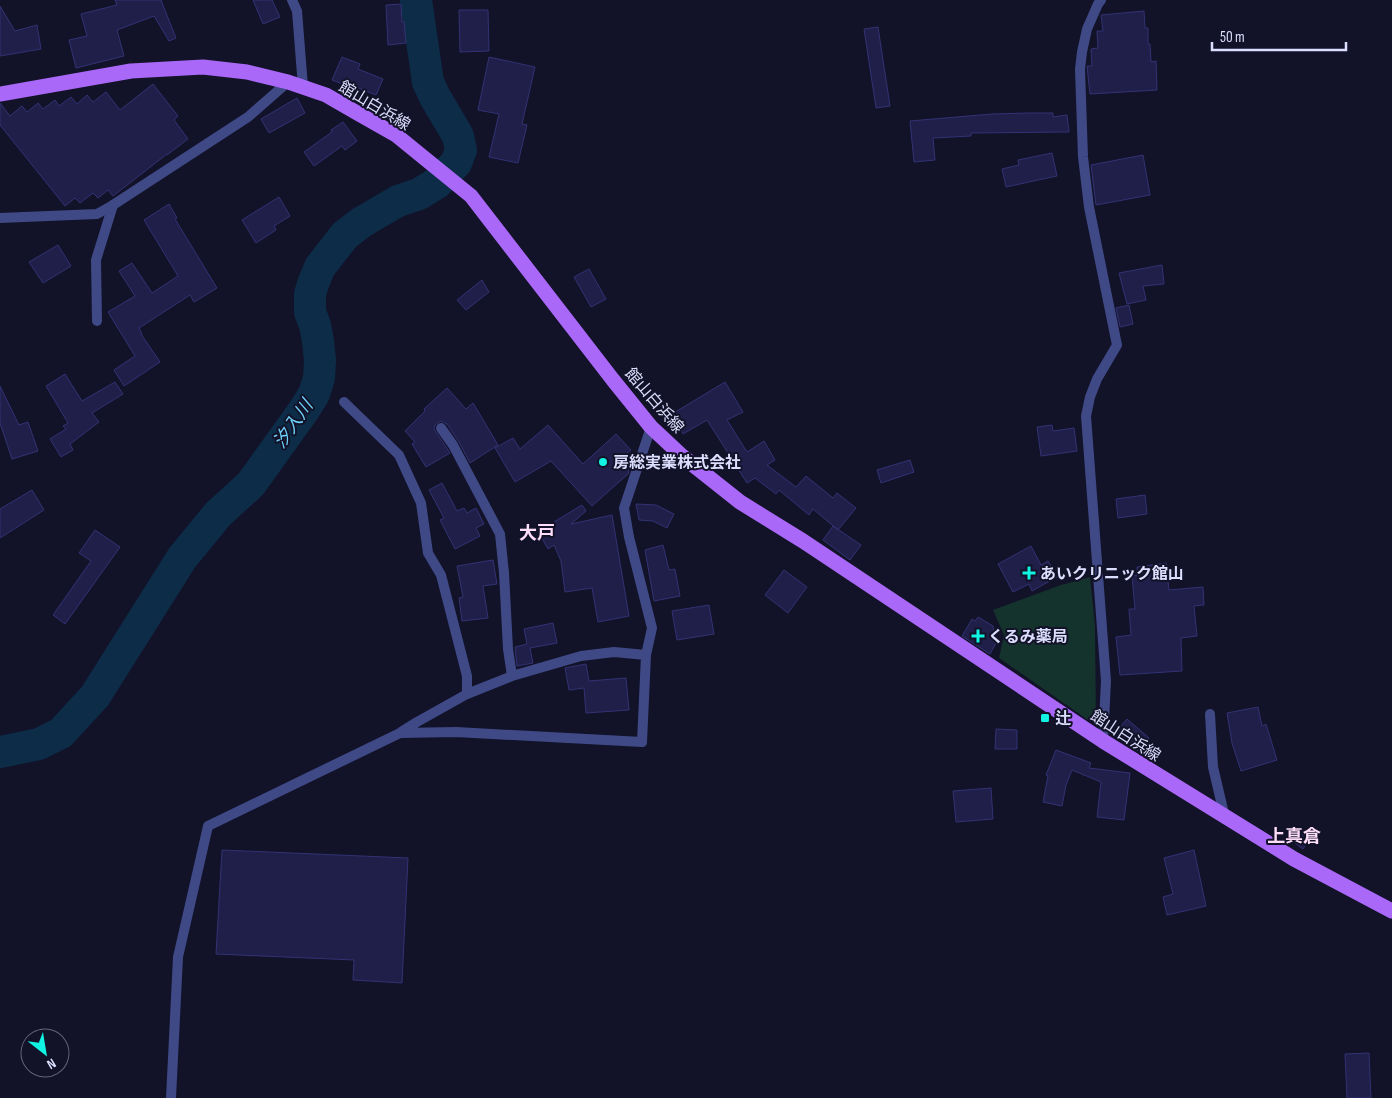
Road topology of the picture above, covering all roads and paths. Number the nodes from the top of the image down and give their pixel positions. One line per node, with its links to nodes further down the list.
1 (292, 0): 4 (street)
2 (1101, 0): 17 (street)
3 (288, 82): 4 (main road, 館山白浜線); 5 (main road, 館山白浜線); 6 (street)
4 (303, 87): 10 (main road, 館山白浜線)
5 (0, 94)
6 (113, 205): 7 (street); 8 (street)
7 (0, 218)
8 (97, 321)
9 (344, 402): 14 (street)
10 (651, 427): 12 (street); 17 (main road, 館山白浜線)
11 (440, 428): 13 (street)
12 (646, 655): 13 (street); 16 (street)
13 (512, 676): 14 (street)
14 (467, 694): 16 (street)
15 (1210, 714): 18 (street)
16 (400, 733): 20 (street)
17 (1103, 741): 18 (main road, 館山白浜線)
18 (1225, 818): 19 (main road, 館山白浜線)
19 (1392, 911)
20 (171, 1098)

